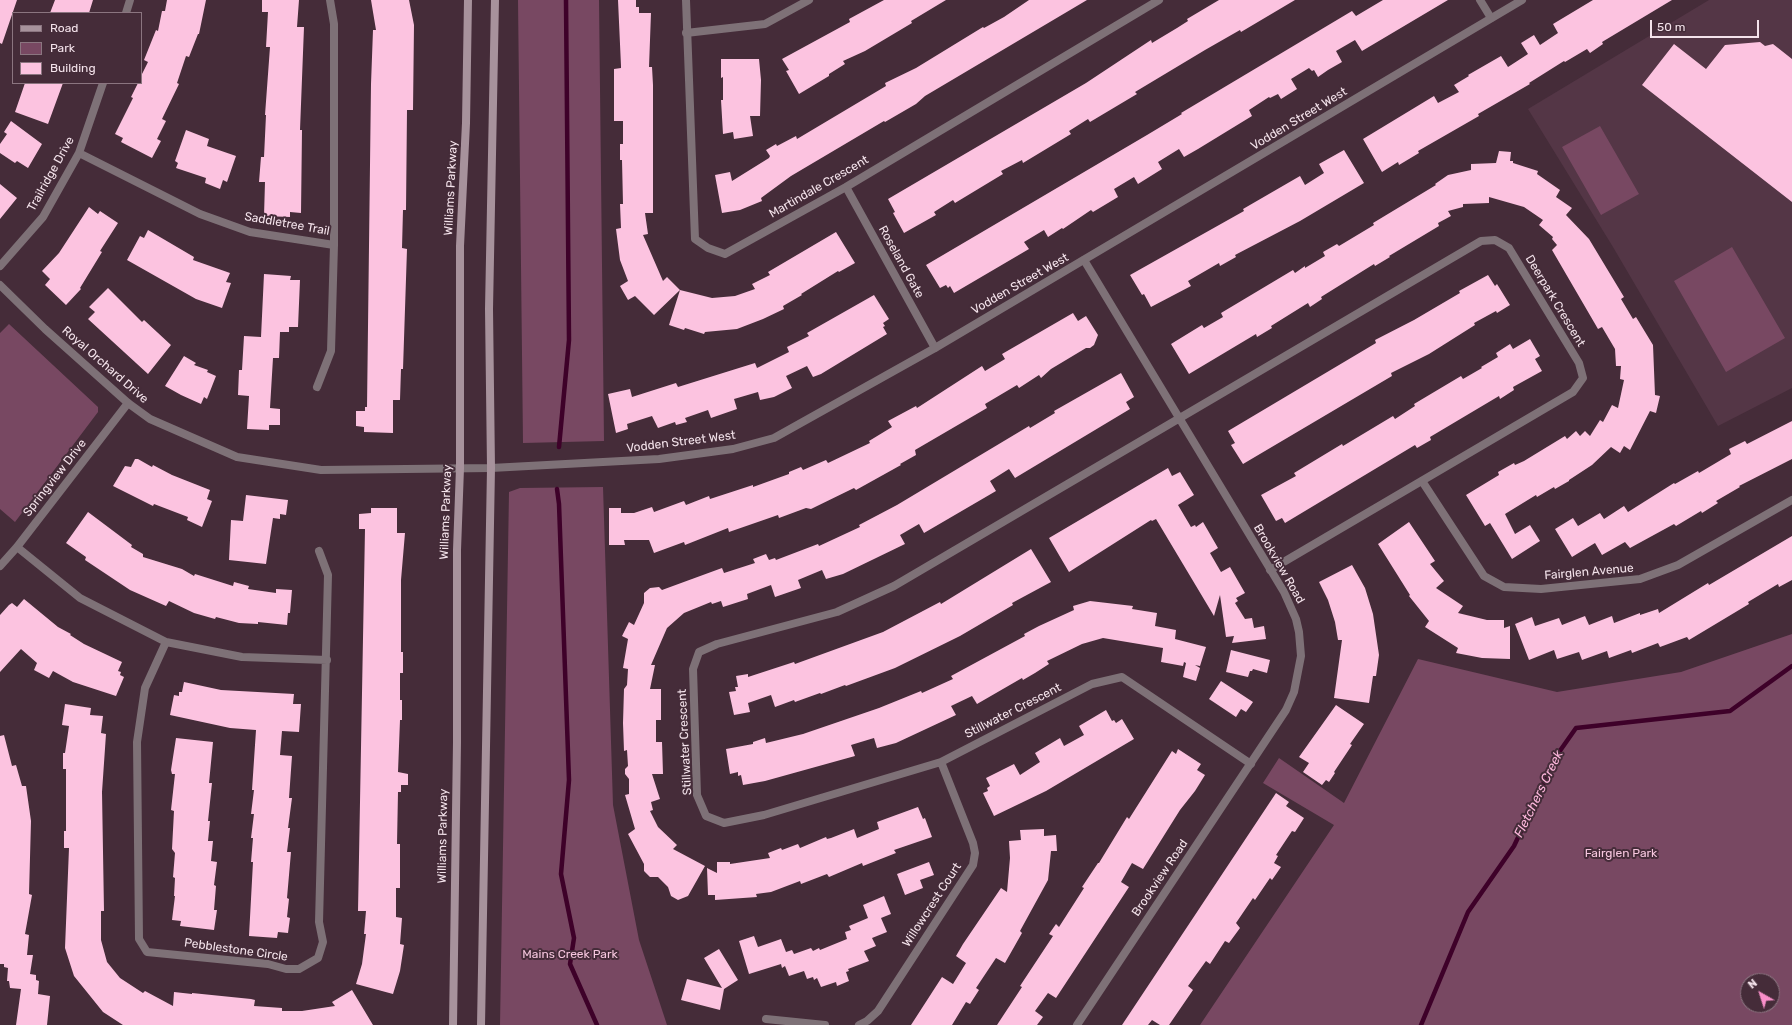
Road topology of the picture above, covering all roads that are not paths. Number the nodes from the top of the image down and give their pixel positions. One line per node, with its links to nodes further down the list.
1 (130, 0): 10 (street)
2 (330, 0): 16 (street, Saddletree Trail)
3 (468, 0): 24 (main road, Williams Parkway)
4 (495, 0): 25 (main road)
5 (686, 0): 12 (street, Martindale Crescent)
6 (809, 0): 12 (street)
7 (1159, 0): 15 (street, Martindale Crescent)
8 (1480, 0): 11 (street)
9 (1522, 0): 11 (street, Vodden Street West)
10 (126, 12)
11 (1492, 18): 17 (street, Vodden Street West)
12 (686, 33): 15 (street, Martindale Crescent)
13 (103, 84): 14 (street, Trailridge Drive)
14 (79, 152): 16 (street, Saddletree Trail); 18 (street, Trailridge Drive)
15 (846, 187): 20 (street, Roseland Gate)
16 (334, 245): 21 (street)
17 (1084, 260): 20 (street, Vodden Street West); 23 (street, Brookview Road)
18 (0, 266)
19 (0, 285): 22 (street, Royal Orchard Drive)
20 (935, 348): 25 (street, Vodden Street West)
21 (317, 387)
22 (128, 404): 24 (street, Royal Orchard Drive); 28 (street, Springview Drive)
23 (1180, 419): 26 (street, Deerpark Crescent); 31 (street, Brookview Road); 34 (street, Stillwater Crescent)
24 (460, 468): 25 (street, Royal Orchard Drive); 37 (main road, Williams Parkway)
25 (491, 468): 38 (main road)
26 (1422, 481): 27 (street, Fairglen Avenue); 31 (street, Deerpark Crescent)
27 (1792, 500)
28 (17, 547): 30 (street, Springview Drive); 32 (street)
29 (319, 551): 33 (street)
30 (0, 566)
31 (1270, 570): 35 (street, Brookview Road)
32 (166, 642): 33 (street); 33 (street, Pebblestone Circle)
33 (327, 660)
34 (941, 762): 35 (street, Stillwater Crescent); 40 (street, Willowcrest Court)
35 (1251, 764): 41 (street, Brookview Road)
36 (766, 1019): 39 (street)
37 (453, 1025)
38 (480, 1025)
39 (825, 1025)
40 (859, 1025)
41 (1077, 1025)

